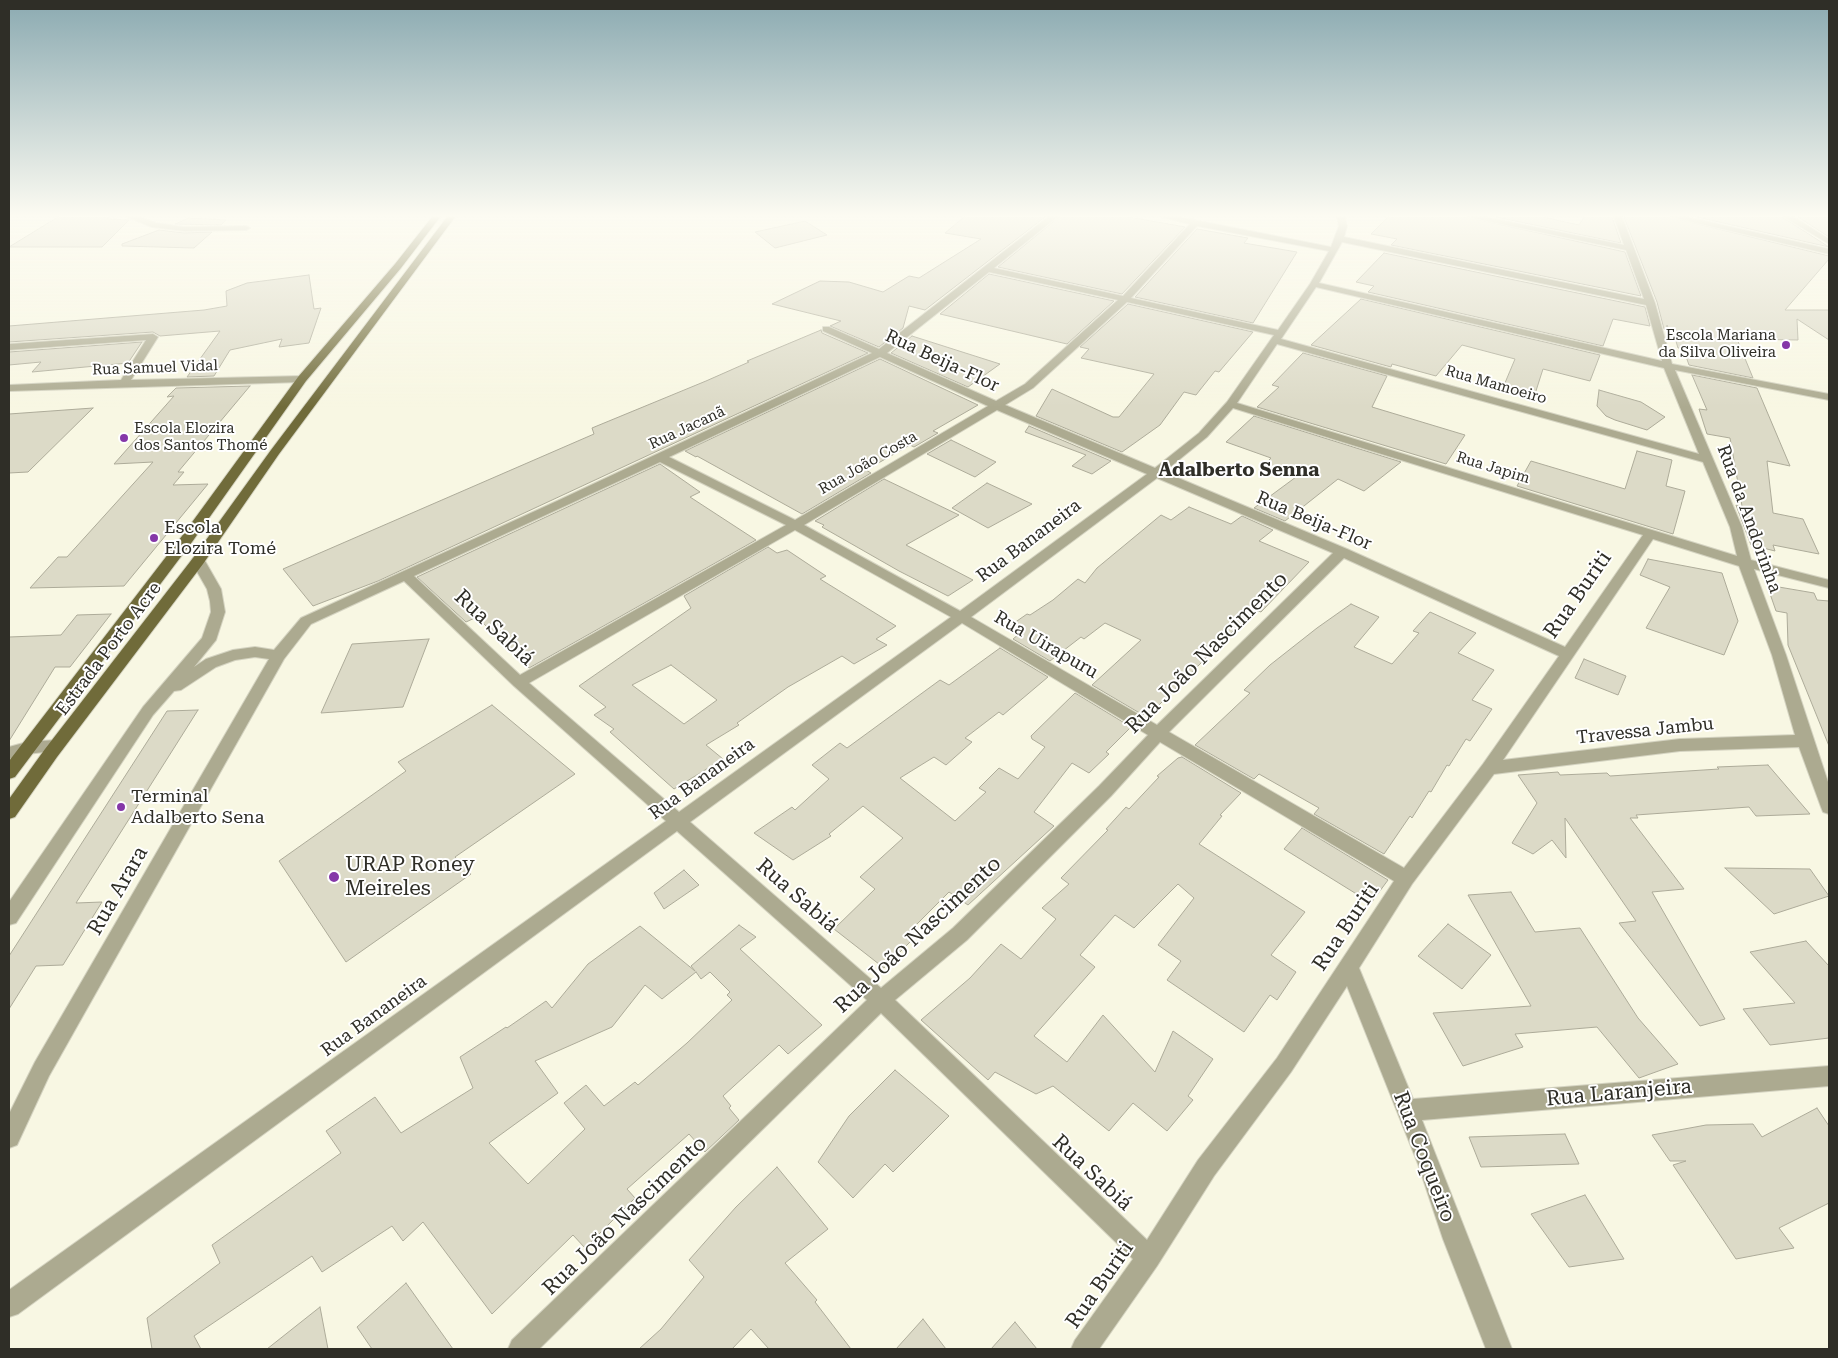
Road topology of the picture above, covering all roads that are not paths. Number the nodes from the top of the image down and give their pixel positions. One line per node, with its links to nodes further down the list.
1 (386, 280): 17 (main road, Estrada Porto Acre)
2 (403, 280): 29 (main road, Estrada Porto Acre)
3 (974, 280): 15 (street, Rua Jacanã)
4 (1043, 280): 10 (street, Rua Mamoeiro)
5 (1142, 280): 10 (street, Rua João Costa)
6 (1316, 280): 9 (street, Rua Bananeira)
7 (1528, 280): 11 (street)
8 (1641, 280): 11 (street, Rua da Andorinha)
9 (1314, 284): 13 (street, Rua Bananeira); 16 (street)
10 (1126, 298): 13 (street, Rua Mamoeiro); 22 (street, Rua João Costa)
11 (1650, 303): 16 (street, Rua da Andorinha)
12 (826, 329): 15 (street, Rua Beija-Flor)
13 (1277, 337): 21 (street, Rua Bananeira); 24 (street, Rua Mamoeiro)
14 (9, 347): 18 (street)
15 (882, 352): 22 (street, Rua Beija-Flor); 23 (street, Rua Jacanã)
16 (1668, 366): 20 (street); 24 (street, Rua da Andorinha)
17 (302, 379): 18 (street, Rua Samuel Vidal); 42 (main road, Estrada Porto Acre)
18 (124, 383): 19 (street, Rua Samuel Vidal)
19 (9, 388)
20 (1829, 396)
21 (1231, 404): 25 (street, Rua Bananeira); 27 (street, Rua Japim)
22 (998, 406): 25 (street, Rua Beija-Flor); 26 (street, Rua João Costa)
23 (660, 457): 26 (street, Rua Uirapuru); 31 (street, Rua Jacanã)
24 (1708, 460): 30 (street, Rua da Andorinha)
25 (1156, 473): 28 (street, Rua Beija-Flor); 33 (street, Rua Bananeira)
26 (795, 525): 33 (street, Rua Uirapuru); 37 (street, Rua João Costa)
27 (1650, 534): 30 (street, Rua Japim); 35 (street, Rua Buriti)
28 (1342, 552): 35 (street, Rua Beija-Flor); 39 (street, Rua João Nascimento)
29 (198, 561): 38 (street); 41 (main road, Estrada Porto Acre)
30 (1744, 563): 32 (street, Rua Japim); 40 (street, Rua da Andorinha)
31 (406, 576): 34 (street, Rua Jacanã); 37 (street, Rua Sabiá)
32 (1829, 584)
33 (961, 617): 39 (street, Rua Uirapuru); 48 (street, Rua Bananeira)
34 (306, 621): 36 (street, Rua Arara)
35 (1566, 653): 44 (street, Rua Buriti)
36 (278, 656): 38 (street); 55 (street, Rua Arara)
37 (519, 682): 48 (street, Rua Sabiá)
38 (160, 696): 50 (street)
39 (1159, 733): 49 (street, Rua Uirapuru); 52 (street, Rua João Nascimento)
40 (1805, 741): 44 (street, Travessa Jambu); 46 (street, Rua da Andorinha)
41 (56, 746): 42 (street); 47 (main road, Estrada Porto Acre)
42 (27, 748): 43 (street); 45 (main road, Estrada Porto Acre)
43 (9, 753)
44 (1489, 768): 49 (street, Rua Buriti)
45 (9, 772)
46 (1829, 807)
47 (9, 812)
48 (678, 822): 52 (street, Rua Sabiá); 57 (street, Rua Bananeira)
49 (1406, 879): 51 (street, Rua Buriti)
50 (9, 917)
51 (1348, 965): 54 (street, Rua Coqueiro); 56 (street, Rua Buriti)
52 (881, 1000): 56 (street, Rua Sabiá); 58 (street, Rua João Nascimento)
53 (1829, 1076): 54 (street, Rua Laranjeira)
54 (1408, 1110): 60 (street, Rua Coqueiro)
55 (9, 1137)
56 (1149, 1258): 59 (street, Rua Buriti)
57 (9, 1305)
58 (521, 1349)
59 (1084, 1349)
60 (1499, 1349)

